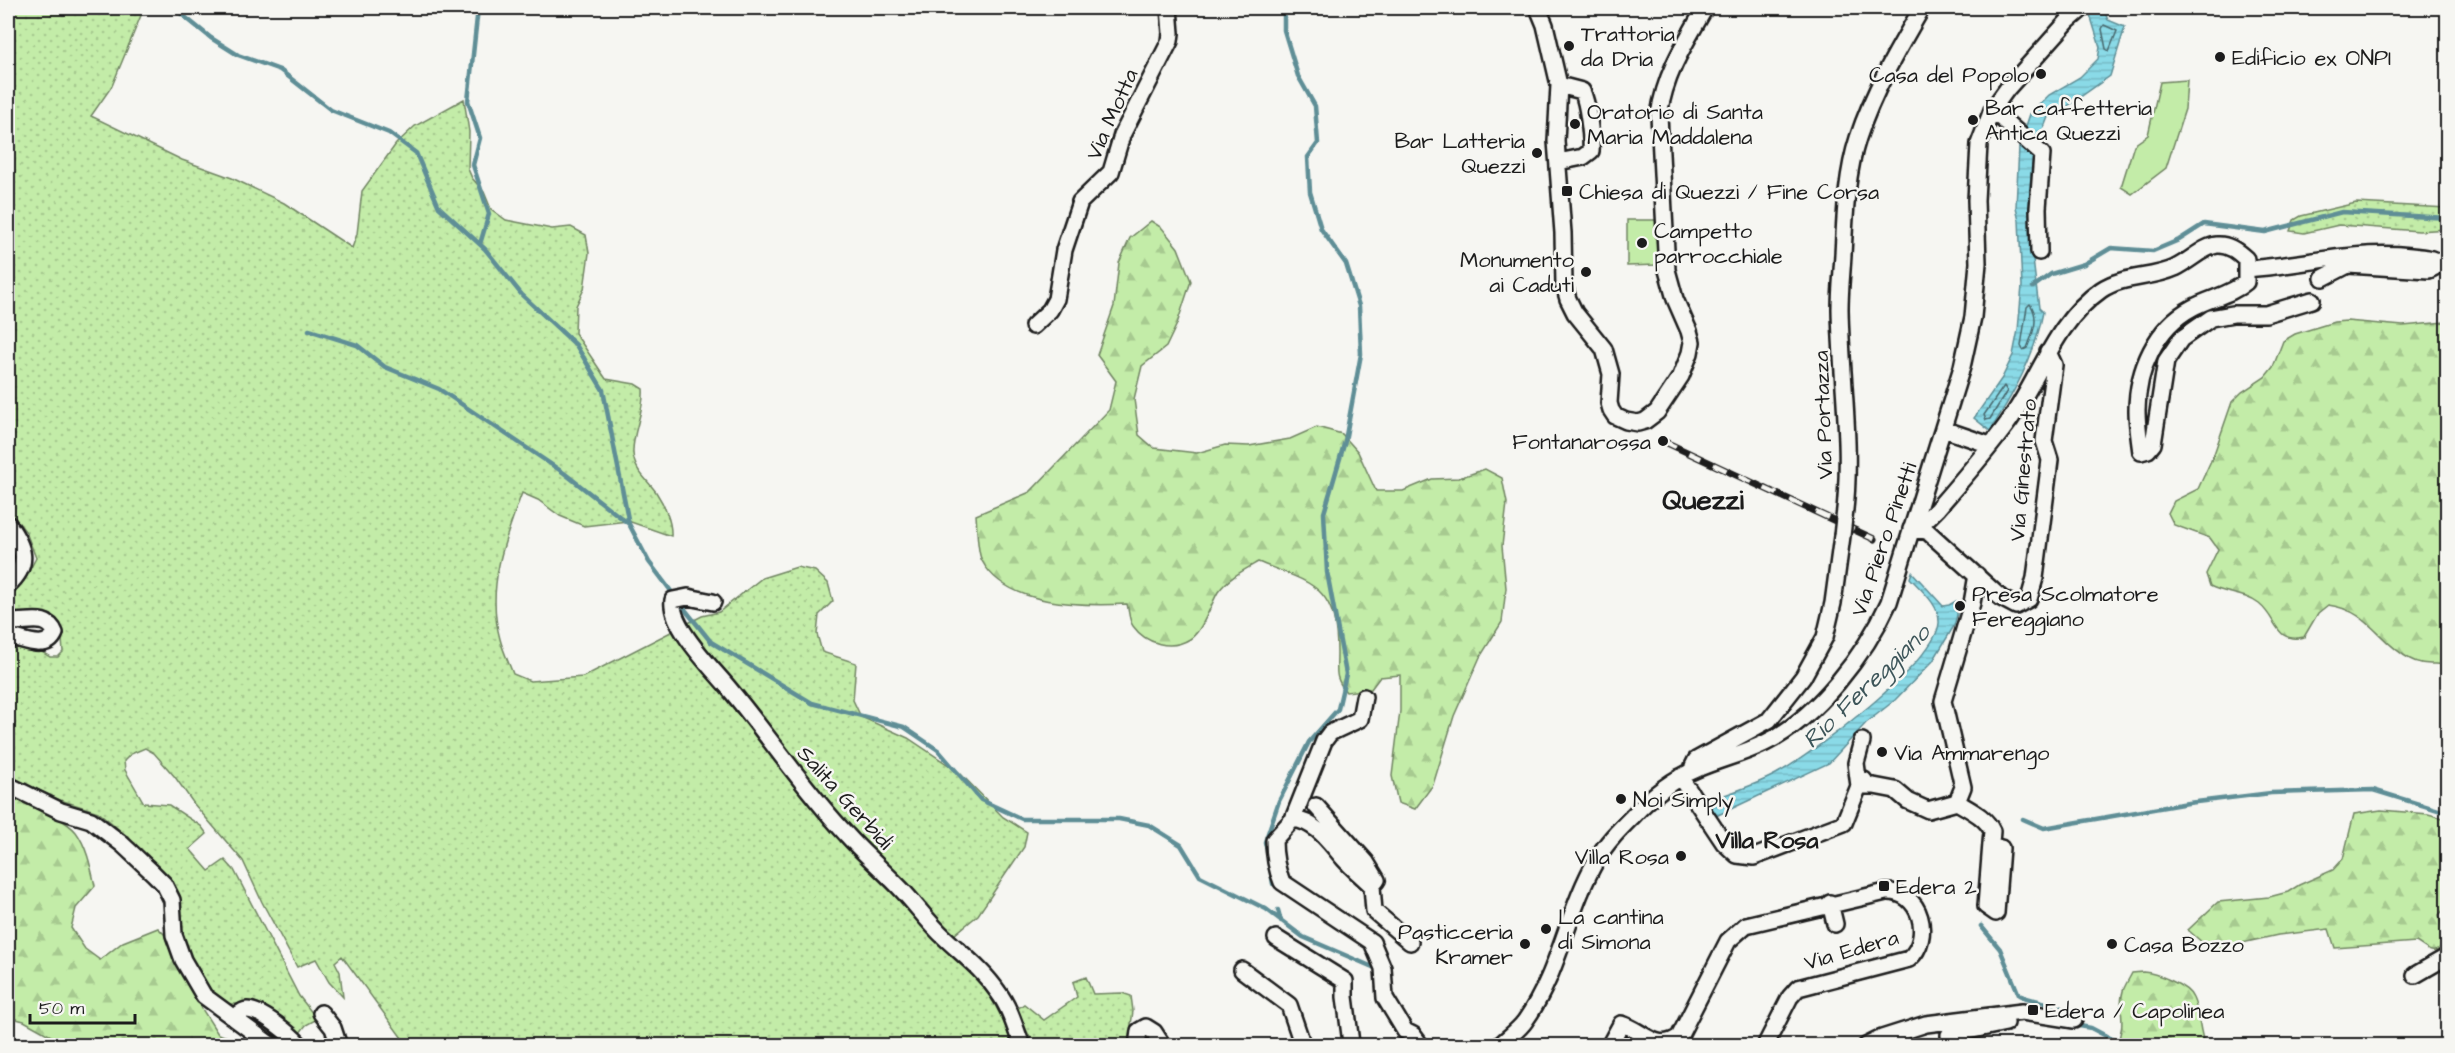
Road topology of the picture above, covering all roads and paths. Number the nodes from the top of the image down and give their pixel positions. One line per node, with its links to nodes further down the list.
1 (1169, 8): 13 (street, Via Motta)
2 (1538, 8): 6 (street)
3 (1705, 8): 8 (street)
4 (1922, 8): 26 (street, Via Portazza, bridge)
5 (2083, 8): 7 (street, Via Piero Pinetti)
6 (1559, 85): 8 (street); 8 (street)
7 (1992, 110): 9 (street); 15 (street, Via Piero Pinetti)
8 (1558, 162)
9 (2039, 252)
10 (2247, 269): 11 (street); 12 (street); 14 (street, Via Ginestrato)
11 (2323, 278)
12 (2312, 300)
13 (1034, 326)
14 (2048, 352): 16 (street, Via Ginestrato); 19 (street, Via Ginestrato)
15 (1943, 429): 16 (street); 18 (street, Via Piero Pinetti)
16 (1990, 445): 18 (street, Via Ginestrato)
17 (8, 524): 20 (street)
18 (1911, 529): 19 (street, Via Ginestrato); 26 (street, Via Piero Pinetti)
19 (1977, 575): 29 (street)
20 (8, 585)
21 (713, 602): 50 (street, Salita Gerbidi)
22 (8, 621): 23 (street)
23 (8, 636)
24 (1364, 697): 31 (street)
25 (1862, 741): 27 (street)
26 (1684, 775): 27 (street); 54 (street, Via Piero Pinetti)
27 (1862, 782): 29 (street)
28 (8, 785): 43 (street)
29 (1957, 802): 32 (street)
30 (1316, 806): 33 (street)
31 (1293, 819): 33 (street); 53 (street)
32 (2001, 848)
33 (1372, 886): 37 (street)
34 (1830, 903): 35 (street, Via Edera); 55 (street, Via Edera); 56 (street, Via Edera)
35 (1835, 924)
36 (1276, 938): 46 (street)
37 (1410, 942)
38 (2448, 956): 40 (street)
39 (1242, 970): 45 (street)
40 (2415, 975)
41 (321, 1013): 49 (street)
42 (2025, 1013): 44 (street); 57 (street); 58 (street)
43 (234, 1018): 47 (street); 48 (street)
44 (2074, 1020)
45 (1299, 1042)
46 (1348, 1045)
47 (272, 1046)
48 (301, 1046)
49 (339, 1046)
50 (1022, 1046)
51 (1137, 1046): 52 (street)
52 (1163, 1046)
53 (1421, 1046)
54 (1499, 1046)
55 (1609, 1046)
56 (1765, 1046)
57 (1866, 1046)
58 (1950, 1046)

